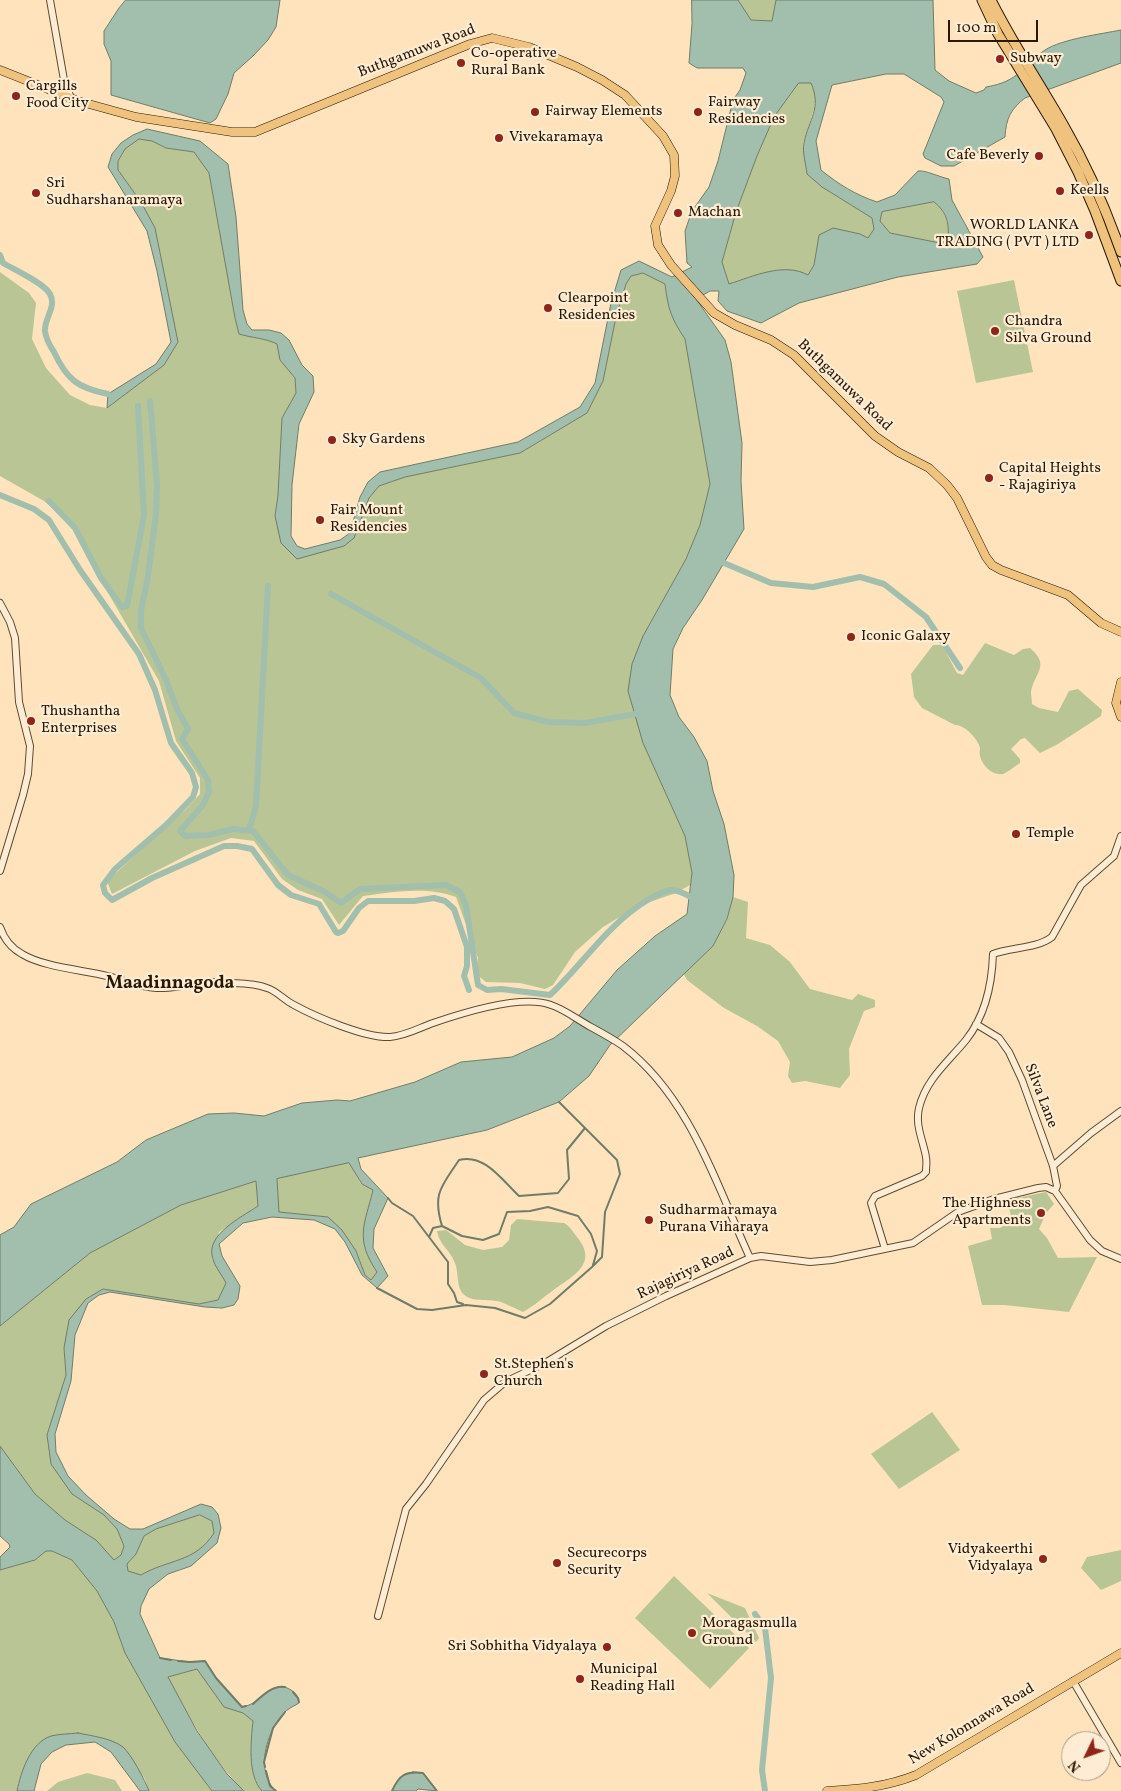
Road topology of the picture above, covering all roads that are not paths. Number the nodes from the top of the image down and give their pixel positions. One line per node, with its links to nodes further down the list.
1 (50, 0): 6 (street)
2 (982, 0): 4 (highway)
3 (991, 0): 4 (highway)
4 (1016, 56): 8 (highway)
5 (0, 70): 7 (main road, Buthgamuwa Road)
6 (64, 80): 7 (street); 9 (street)
7 (54, 91): 9 (main road, Buthgamuwa Road)
8 (1041, 97): 10 (highway); 11 (highway)
9 (71, 98): 13 (main road, Buthgamuwa Road)
10 (1121, 252)
11 (1121, 281)
12 (0, 603): 17 (street)
13 (1121, 632)
14 (1121, 682): 15 (main road)
15 (1121, 717)
16 (1121, 836): 19 (street)
17 (0, 871)
18 (0, 927): 24 (street)
19 (976, 1024): 21 (street, Silva Lane); 23 (street)
20 (1121, 1111): 21 (street)
21 (1053, 1166): 22 (street, Silva Lane)
22 (1055, 1192): 23 (street, Rajagiriya Road); 25 (street)
23 (885, 1249): 24 (street, Rajagiriya Road)
24 (750, 1258): 26 (street, Rajagiriya Road)
25 (1121, 1259)
26 (378, 1616)
27 (1121, 1652): 28 (main road, New Kolonnawa Road)
28 (1073, 1681): 29 (street); 30 (main road, New Kolonnawa Road)
29 (1121, 1763)
30 (827, 1791)

